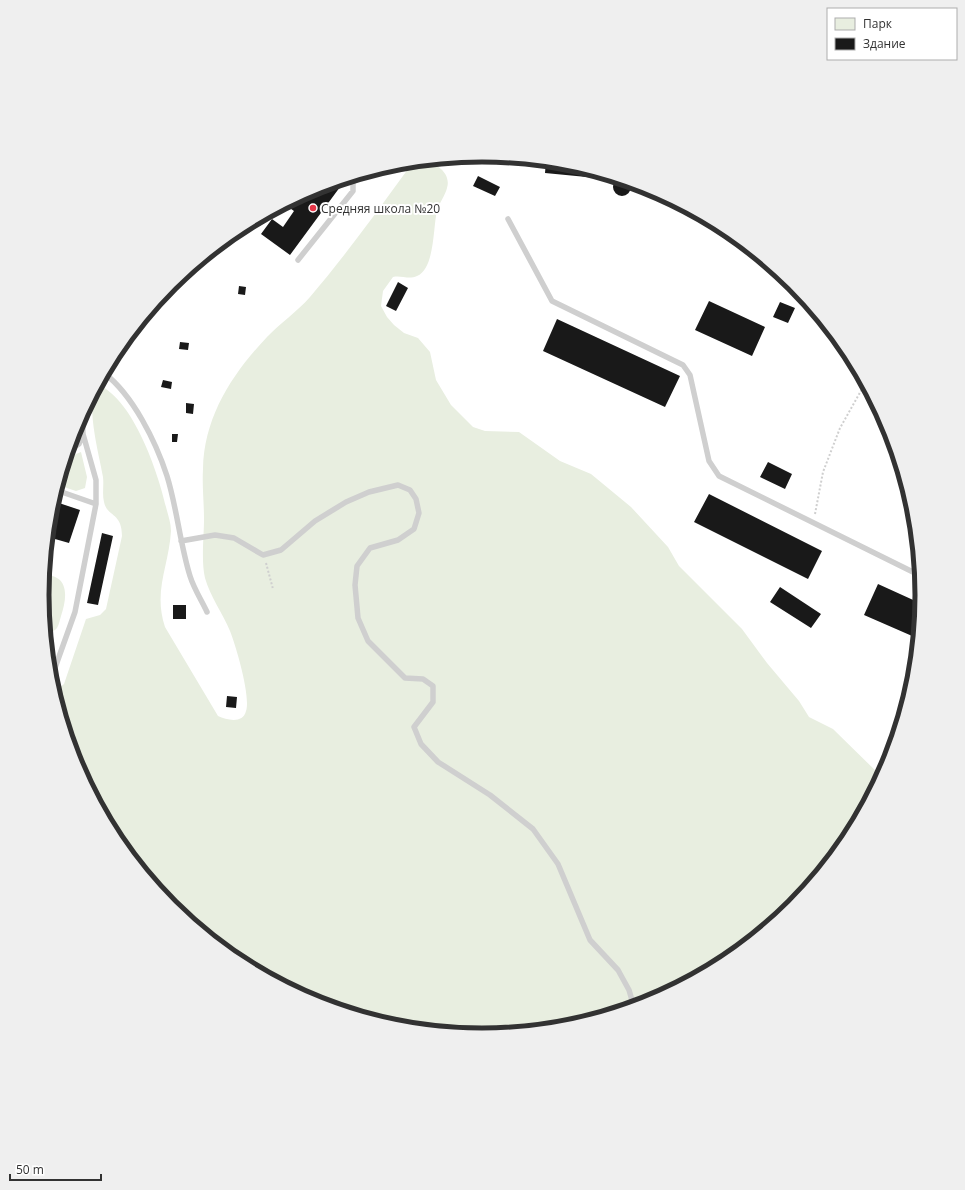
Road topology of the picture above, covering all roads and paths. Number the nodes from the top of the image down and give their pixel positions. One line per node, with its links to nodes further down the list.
1 (353, 182): 3 (lane)
2 (508, 219): 11 (lane)
3 (298, 260)
4 (109, 375): 12 (lane)
5 (863, 387): 11 (path)
6 (83, 428): 7 (lane)
7 (83, 434): 8 (lane); 10 (lane)
8 (76, 445)
9 (62, 492): 10 (lane)
10 (96, 504): 17 (lane)
11 (813, 524): 14 (lane)
12 (181, 542): 13 (lane); 16 (lane)
13 (263, 555): 15 (path); 18 (lane)
14 (915, 573)
15 (273, 589)
16 (207, 612)
17 (55, 667)
18 (632, 1001)

